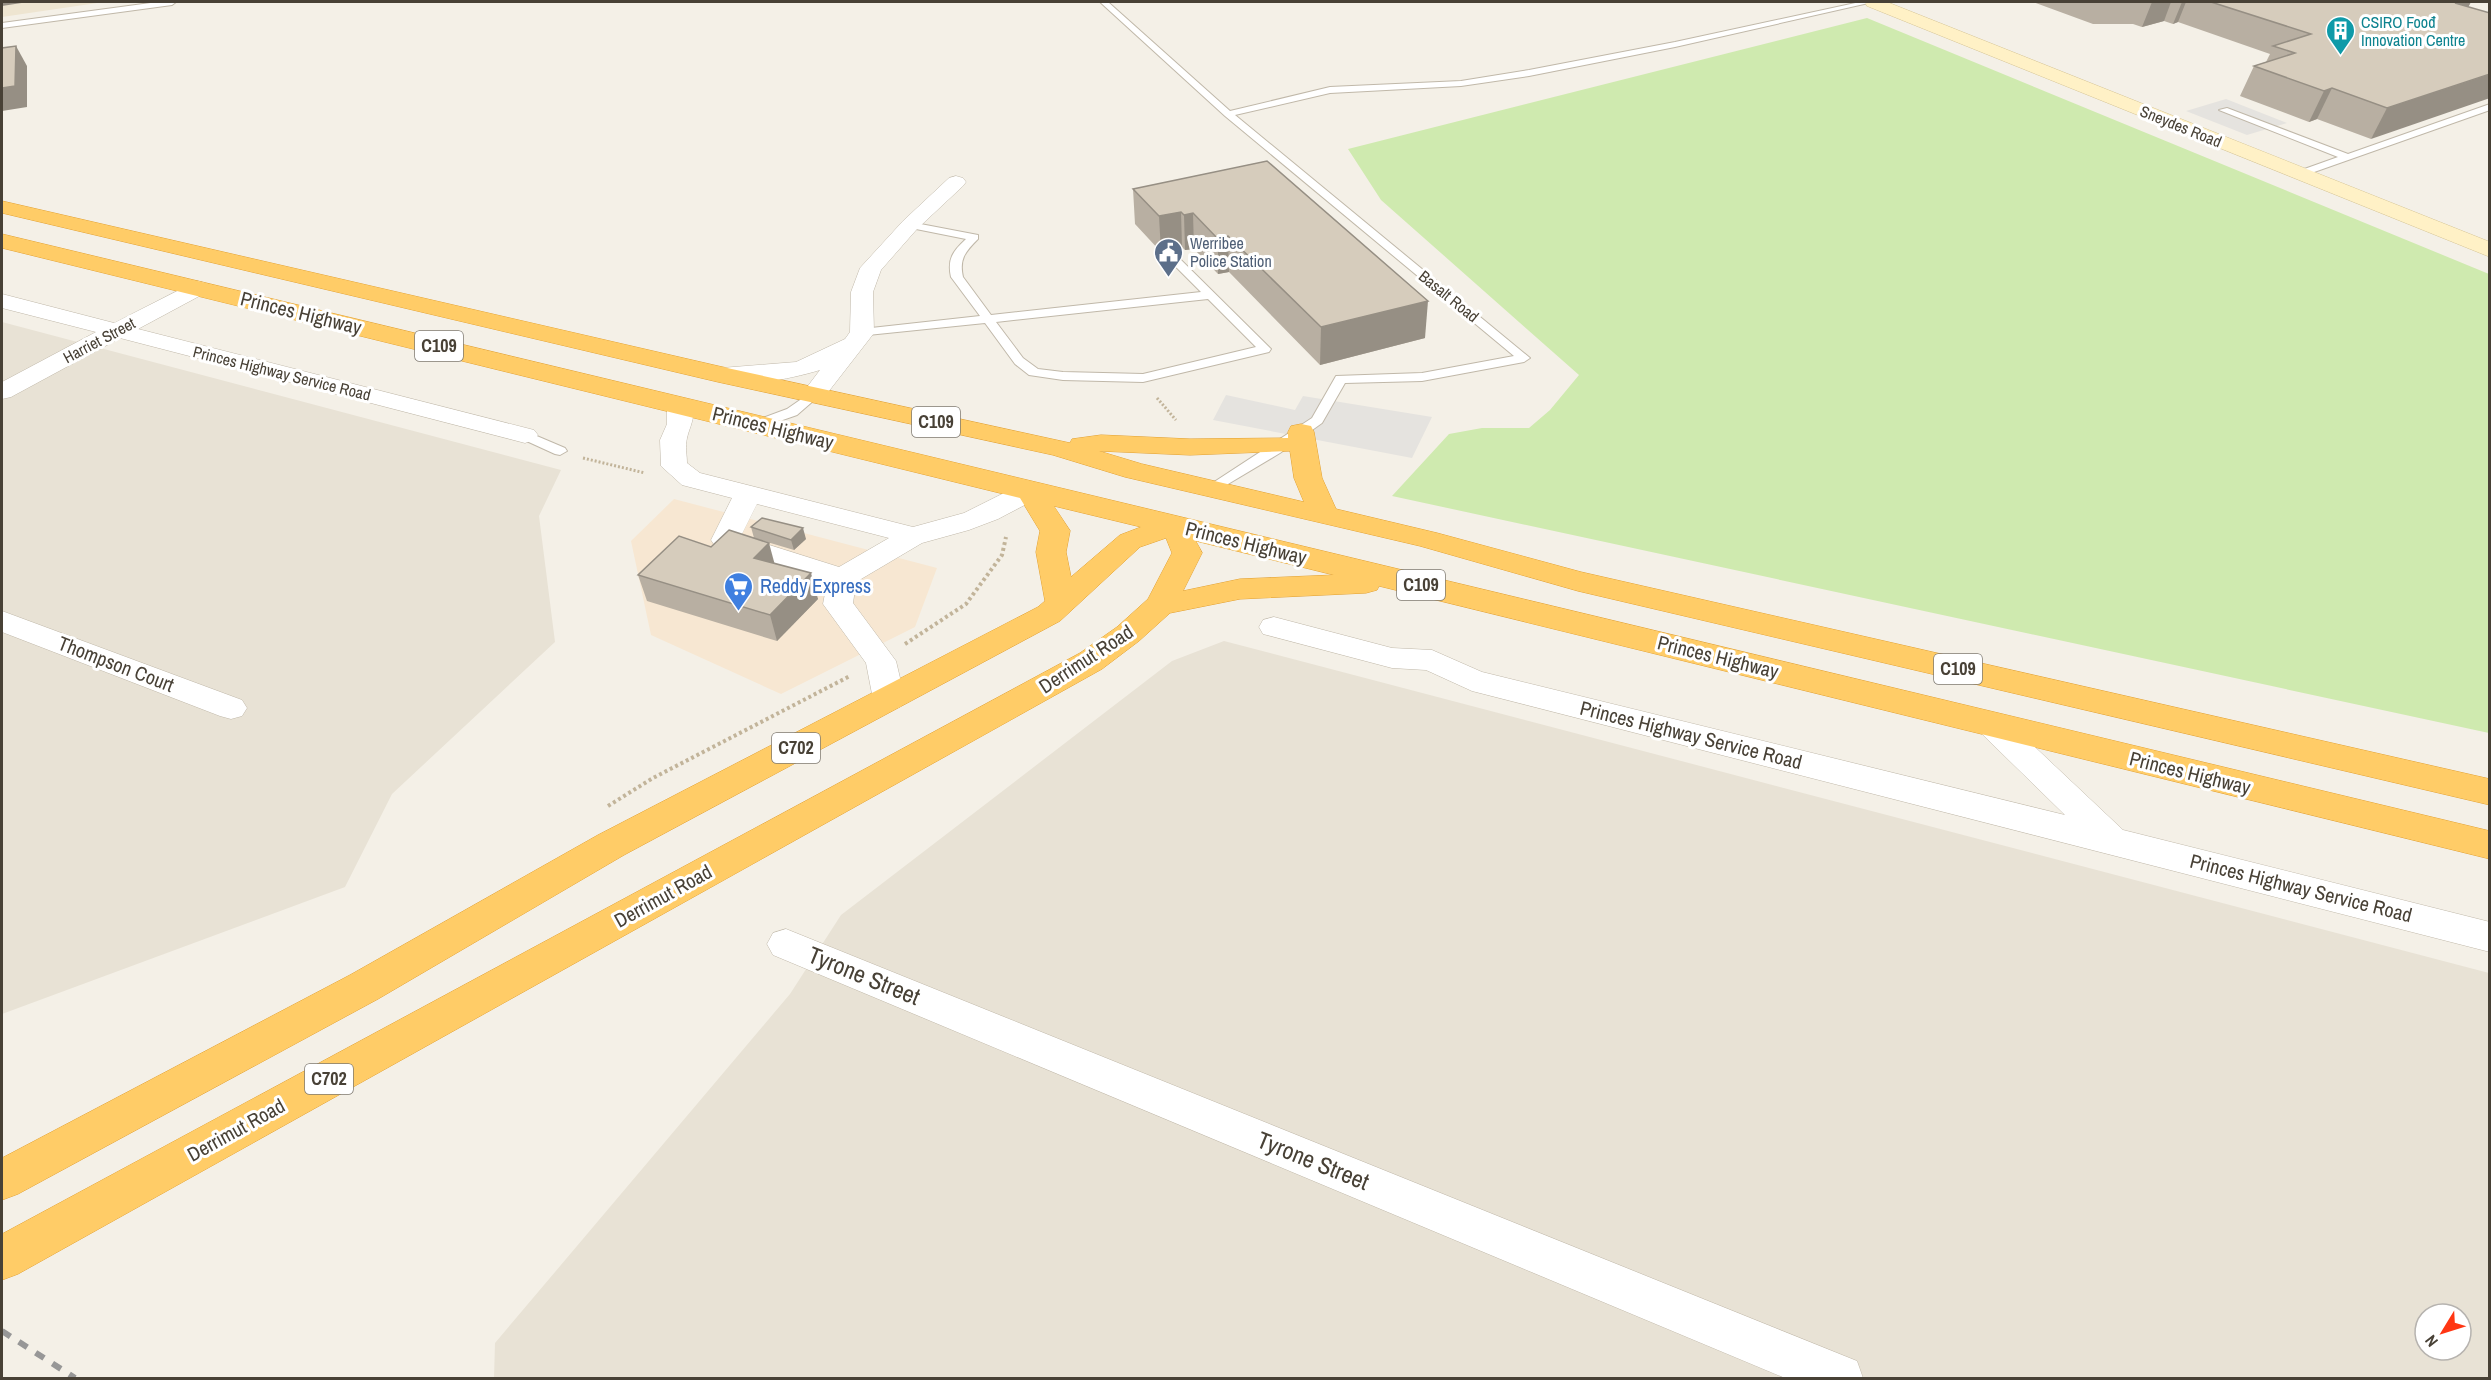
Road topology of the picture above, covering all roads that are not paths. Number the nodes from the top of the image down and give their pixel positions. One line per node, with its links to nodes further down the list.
1 (172, 2): 4 (lane)
2 (1104, 2): 7 (lane, Basalt Road)
3 (1871, 2): 7 (lane); 9 (main road, Sneydes Road)
4 (2, 26)
5 (2490, 107): 8 (lane)
6 (2224, 110): 8 (lane)
7 (1228, 114): 29 (lane, Basalt Road)
8 (2347, 157): 9 (lane)
9 (2300, 174): 14 (main road, Sneydes Road)
10 (956, 182): 12 (street)
11 (2, 207): 16 (highway, Princes Highway / C109)
12 (910, 225): 20 (lane); 22 (street)
13 (2, 240): 17 (highway, Princes Highway / C109)
14 (2490, 250)
15 (1171, 256): 18 (lane)
16 (244, 264): 17 (highway); 23 (highway, Princes Highway / C109)
17 (198, 288): 21 (street, Harriet Street); 26 (highway, Princes Highway / C109)
18 (1210, 295): 20 (lane); 20 (lane)
19 (2, 301): 21 (street, Princes Highway Service Road)
20 (987, 318): 22 (lane)
21 (116, 331): 24 (street, Harriet Street); 28 (street, Princes Highway Service Road)
22 (862, 333): 23 (street); 25 (street)
23 (718, 374): 25 (highway, Princes Highway / C109)
24 (2, 392)
25 (813, 395): 27 (lane); 30 (highway, Princes Highway / C109)
26 (680, 406): 27 (highway, Princes Highway / C109); 34 (street)
27 (757, 424): 33 (highway, Princes Highway / C109)
28 (525, 435): 31 (lane, Princes Highway Service Road)
29 (1292, 439): 30 (highway); 32 (lane, Basalt Road); 35 (highway)
30 (1059, 448): 32 (highway, Princes Highway / C109)
31 (560, 451)
32 (1213, 489): 35 (highway, Princes Highway / C109); 36 (highway, C702)
33 (1030, 491): 36 (highway, Princes Highway / C109); 37 (street); 40 (highway)
34 (748, 494): 37 (street); 38 (street)
35 (1324, 515): 47 (highway, Princes Highway / C109)
36 (1175, 526): 39 (highway, Princes Highway / C109); 40 (highway, C702); 41 (highway, Derrimut Road / C702)
37 (913, 536): 38 (street)
38 (842, 578): 44 (street)
39 (1408, 582): 41 (highway); 46 (highway, Princes Highway / C109)
40 (1061, 603): 44 (highway, C702)
41 (1160, 605): 53 (highway, Derrimut Road / C702)
42 (2, 621): 45 (street, Thompson Court)
43 (1274, 627): 48 (street, Princes Highway Service Road)
44 (885, 680): 52 (highway, C702)
45 (231, 708)
46 (1992, 725): 48 (street, Princes Highway Service Road); 49 (highway, Princes Highway / C109)
47 (2490, 792)
48 (2112, 840): 50 (street, Princes Highway Service Road)
49 (2490, 845)
50 (2490, 937)
51 (786, 944): 54 (street, Tyrone Street)
52 (2, 1180)
53 (2, 1258)
54 (1840, 1378)

